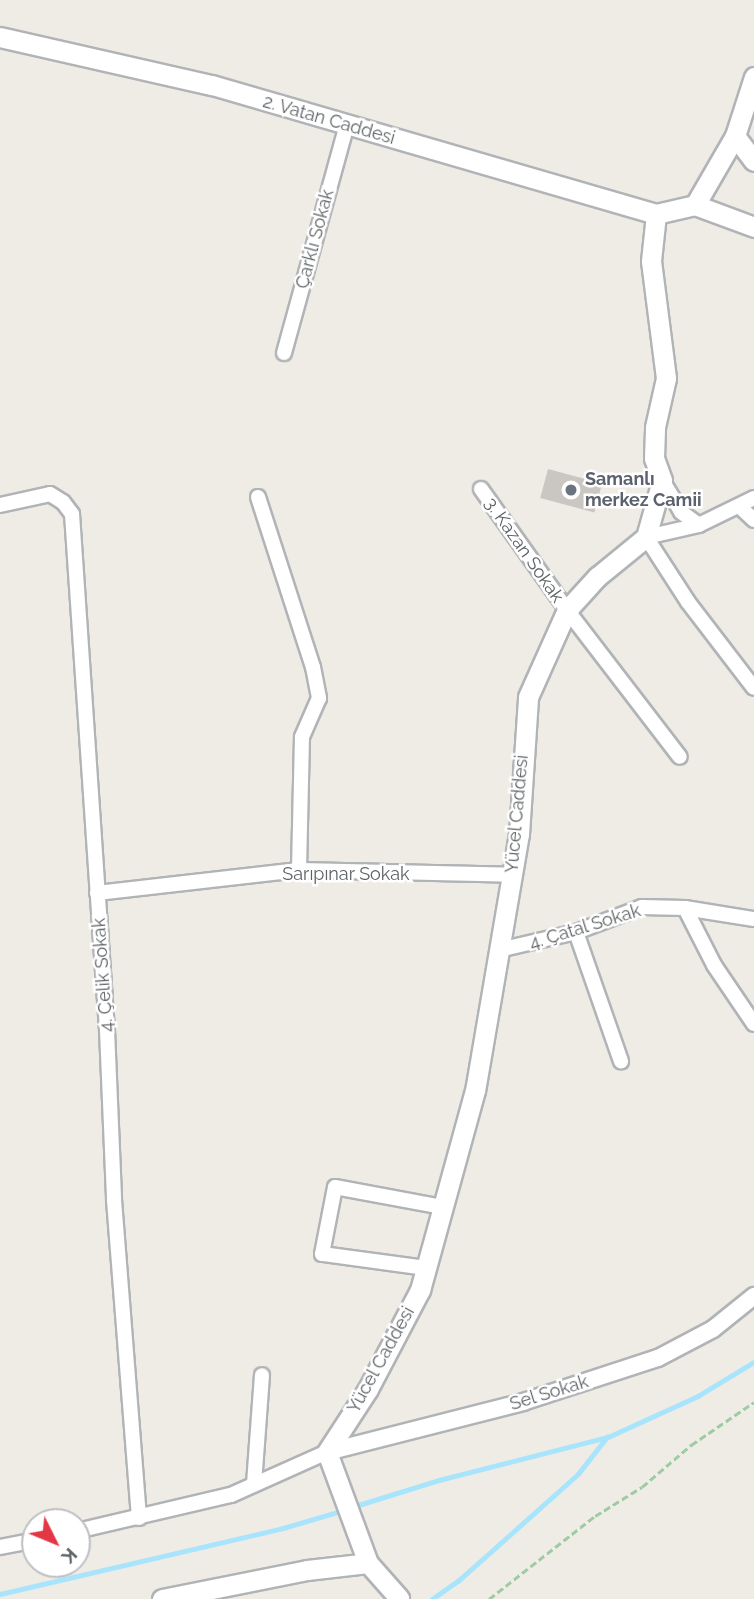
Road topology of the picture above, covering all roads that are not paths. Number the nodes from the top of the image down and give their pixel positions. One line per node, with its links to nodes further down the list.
1 (0, 37): 3 (main road, 2. Vatan Caddesi)
2 (754, 77): 4 (main road)
3 (347, 125): 7 (main road, 2. Vatan Caddesi); 9 (street, Çarklı Sokak)
4 (735, 136): 5 (main road); 6 (main road)
5 (754, 161)
6 (695, 205): 7 (main road); 8 (main road)
7 (656, 214): 10 (main road)
8 (754, 227)
9 (284, 353)
10 (662, 480): 17 (street); 18 (main road)
11 (481, 489): 19 (street, 3. Kazan Sokak)
12 (258, 496): 22 (street)
13 (754, 498): 15 (street)
14 (0, 505): 24 (street, 4. Çelik Sokak)
15 (740, 507): 16 (street); 17 (street)
16 (754, 520)
17 (699, 525): 18 (street)
18 (646, 537): 19 (main road, Yücel Caddesi); 20 (street)
19 (567, 610): 21 (street, 3. Kazan Sokak); 23 (main road, Yücel Caddesi)
20 (754, 688)
21 (680, 757)
22 (299, 870): 23 (street, Sarıpınar Sokak); 24 (street, Sarıpınar Sokak)
23 (513, 875): 28 (main road, Yücel Caddesi)
24 (97, 893): 37 (street, 4. Çelik Sokak)
25 (685, 908): 26 (street, 4. Çatal Sokak); 27 (street, 4. Çatal Sokak); 29 (street)
26 (754, 919)
27 (576, 932): 28 (street, 4. Çatal Sokak); 30 (street)
28 (499, 950): 31 (main road, Yücel Caddesi)
29 (754, 1024)
30 (621, 1060)
31 (443, 1207): 32 (main road, Yücel Caddesi); 32 (street)
32 (426, 1268): 35 (main road, Yücel Caddesi)
33 (754, 1296): 35 (street, Sel Sokak)
34 (261, 1375): 36 (street)
35 (331, 1461): 36 (street); 41 (main road)
36 (254, 1484): 37 (street)
37 (139, 1518): 38 (street)
38 (91, 1528)
39 (21, 1543): 40 (street)
40 (0, 1548)
41 (368, 1563): 42 (main road); 43 (main road)
42 (162, 1599)
43 (399, 1599)

